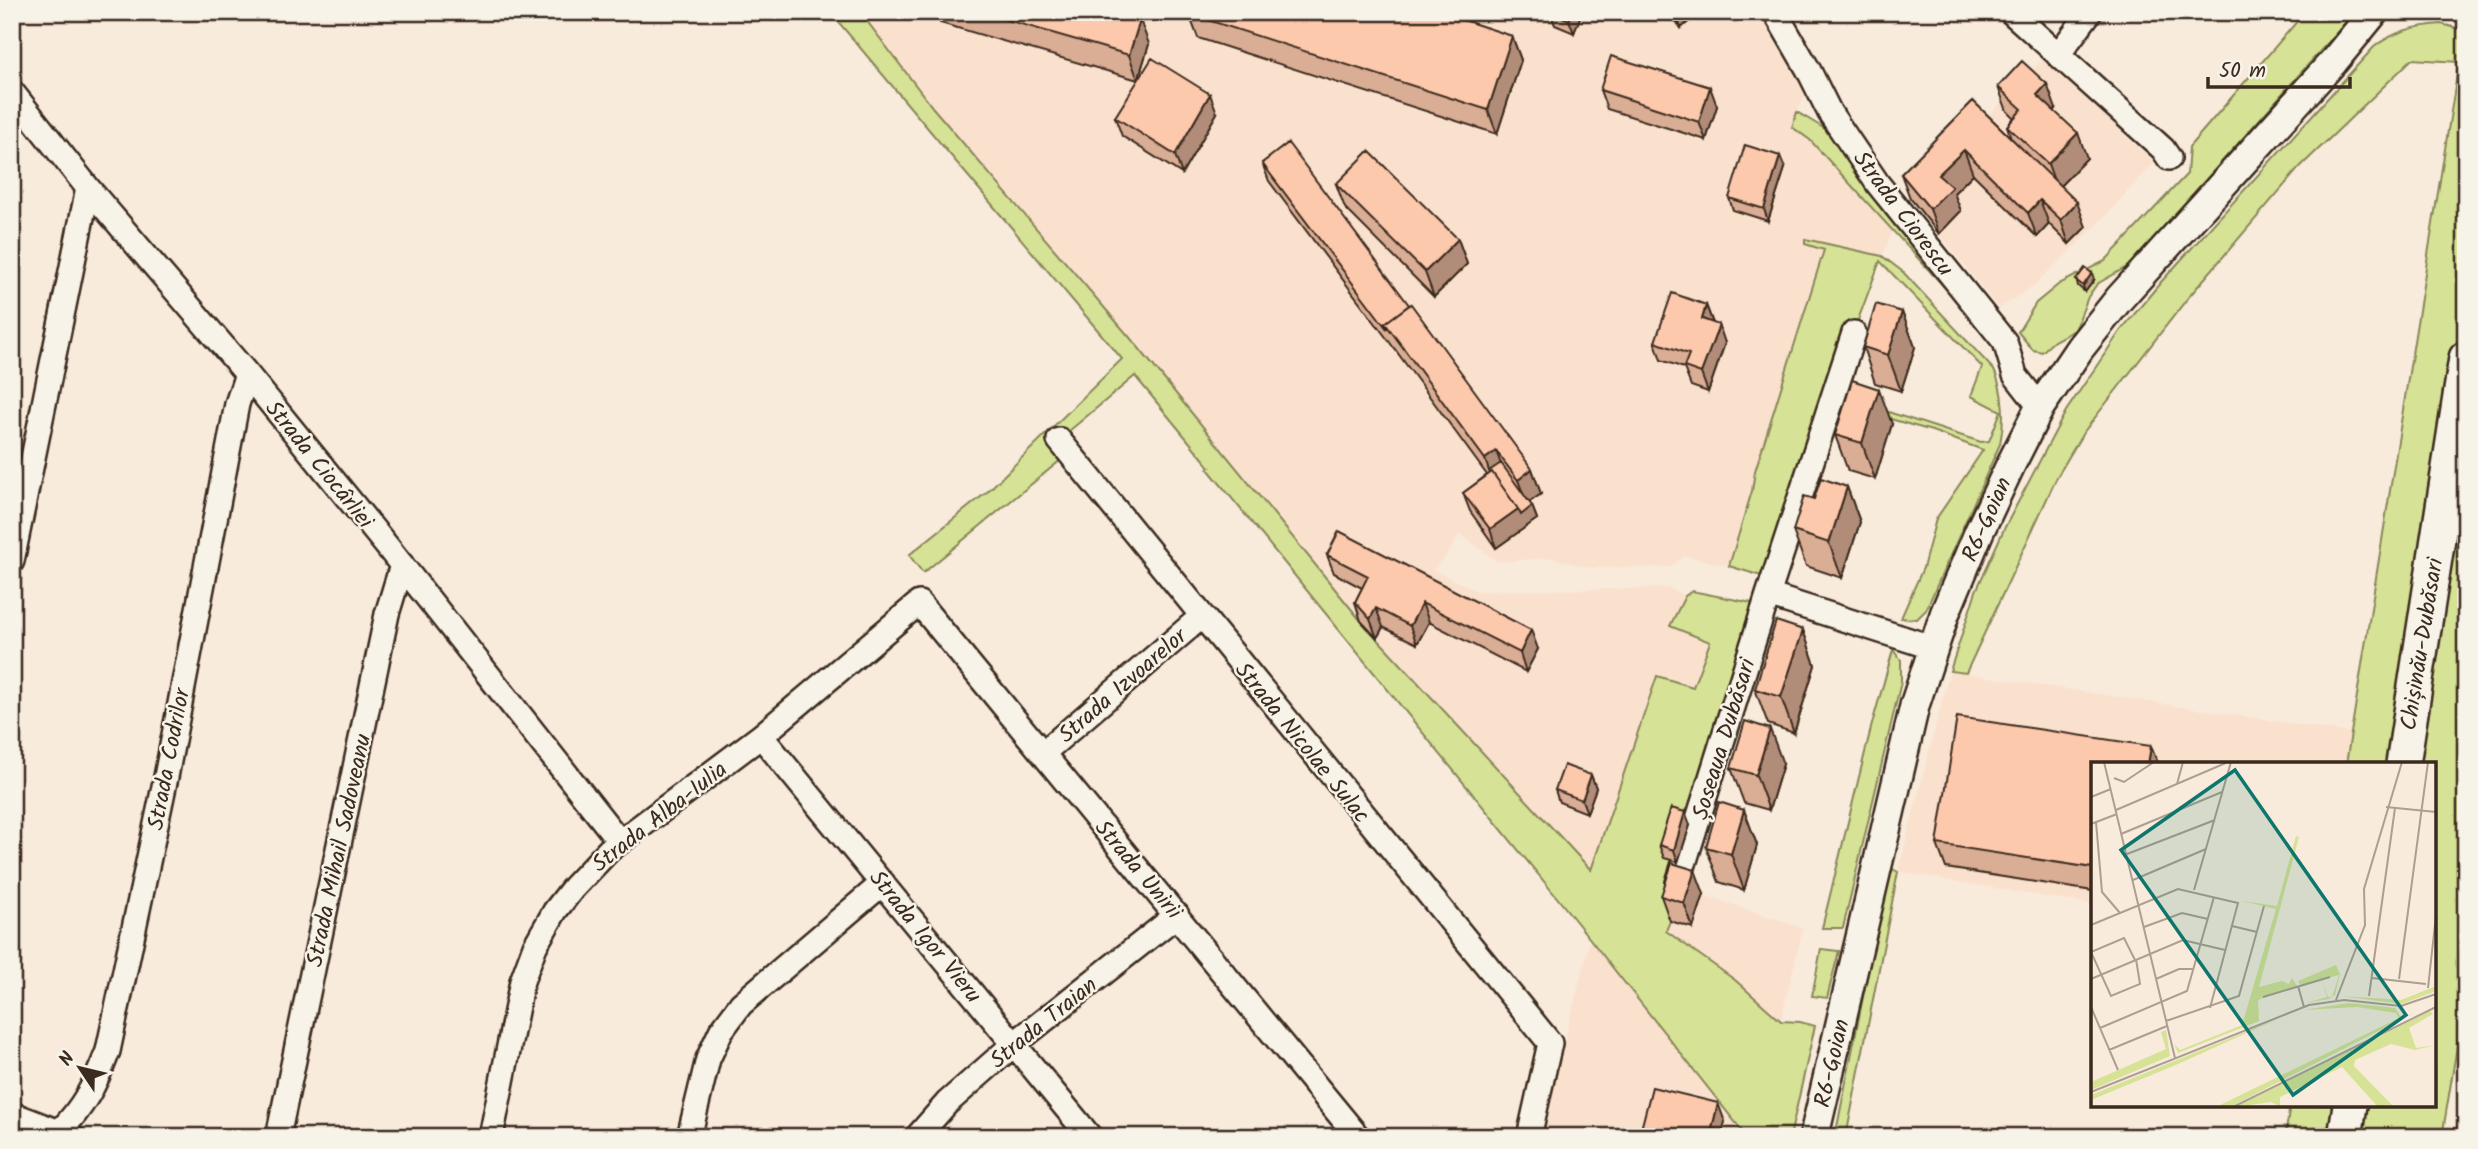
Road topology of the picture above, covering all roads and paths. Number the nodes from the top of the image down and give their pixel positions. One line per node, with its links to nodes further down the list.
1 (1775, 12): 12 (street, Strada Ciorescu)
2 (2011, 12): 5 (street)
3 (2090, 12): 5 (street)
4 (2374, 12): 12 (main road, R6-Goian)
5 (2058, 55): 7 (street)
6 (12, 92): 8 (street, Strada Ciocârliei)
7 (2169, 158)
8 (88, 188): 11 (street, Strada Ciocârliei); 14 (street)
9 (1854, 333): 16 (street, Șoseaua Dubăsari)
10 (2466, 358): 22 (highway, Chișinău-Dubăsari)
11 (247, 374): 15 (street, Strada Ciocârliei); 30 (street, Strada Codrilor)
12 (2040, 407): 19 (main road, R6-Goian)
13 (1059, 440): 18 (street, Strada Nicolae Sulac)
14 (12, 561)
15 (402, 565): 23 (street, Strada Ciocârliei); 31 (street, Strada Mihail Sadoveanu)
16 (1768, 595): 19 (street); 25 (street, Șoseaua Dubăsari)
17 (919, 603): 20 (street, Strada Alba-Iulia); 21 (street, Strada Unirii)
18 (1201, 617): 21 (street, Strada Izvoarelor); 37 (street, Strada Nicolae Sulac)
19 (1934, 648): 38 (main road, R6-Goian)
20 (761, 736): 23 (street, Strada Alba-Iulia); 24 (street, Strada Igor Vieru)
21 (1043, 753): 26 (street, Strada Unirii)
22 (2403, 762)
23 (620, 842): 32 (street, Strada Alba-Iulia)
24 (883, 883): 27 (street, Strada Igor Vieru); 33 (street)
25 (1678, 883)
26 (1177, 915): 27 (street, Strada Traian); 36 (street, Strada Unirii)
27 (1014, 1044): 34 (street, Strada Traian); 35 (street, Strada Igor Vieru)
28 (2350, 1107): 39 (highway)
29 (12, 1114): 30 (street)
30 (65, 1134)
31 (278, 1137)
32 (491, 1137)
33 (689, 1137)
34 (917, 1137)
35 (1090, 1137)
36 (1358, 1137)
37 (1529, 1137)
38 (1814, 1137)
39 (2345, 1137)

